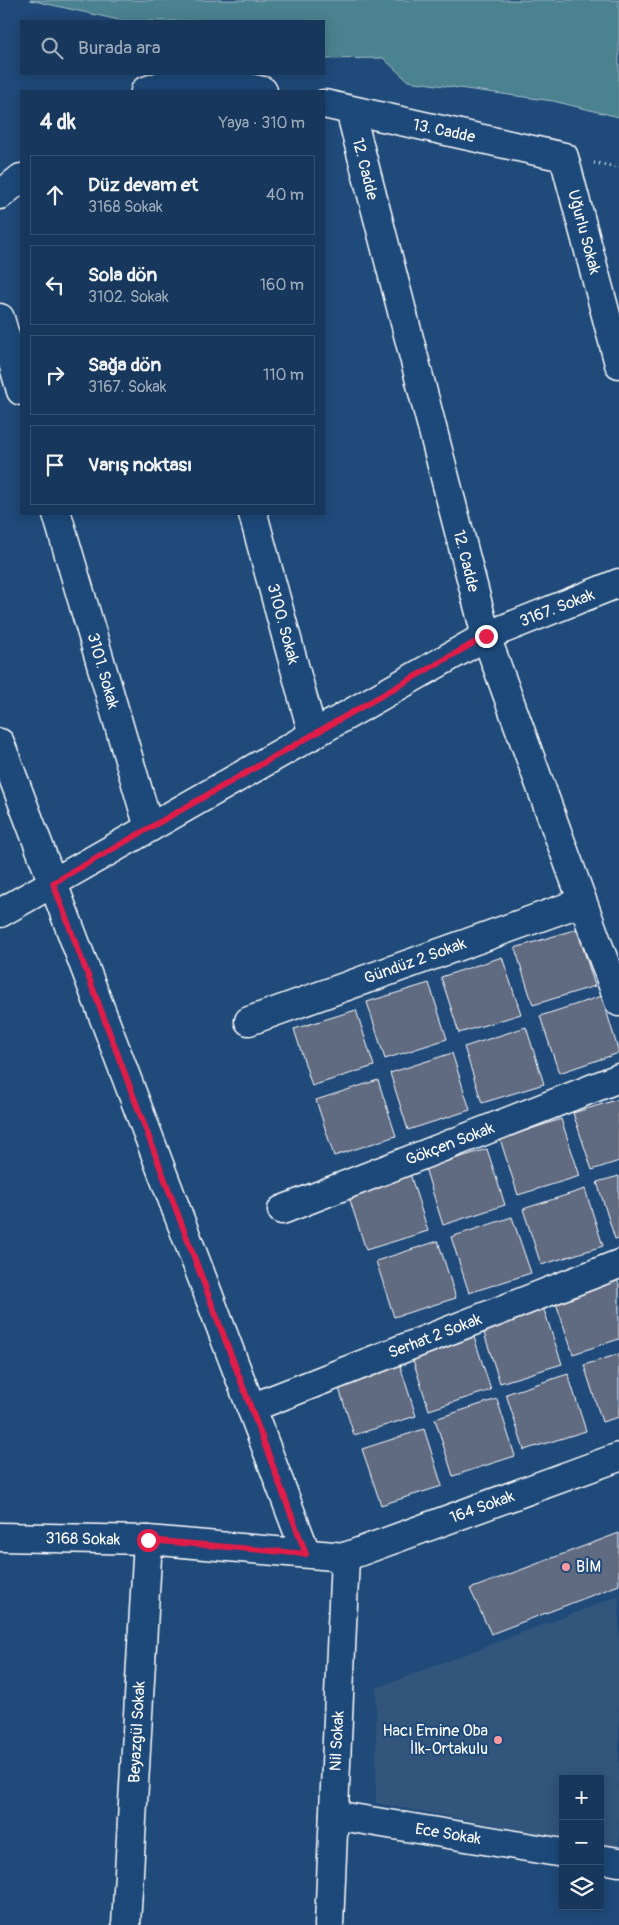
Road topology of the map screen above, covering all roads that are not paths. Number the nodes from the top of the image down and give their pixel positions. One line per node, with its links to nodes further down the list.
1 (147, 90): 2 (street)
2 (259, 90)
3 (325, 104): 4 (street, 13. Cadde)
4 (350, 110): 5 (street, 13. Cadde); 14 (street, 12. Cadde)
5 (564, 157): 9 (street, Uğurlu Sokak)
6 (20, 179): 7 (street)
7 (0, 195)
8 (0, 318): 10 (street)
9 (619, 364)
10 (20, 388)
11 (57, 515): 17 (street, 3101. Sokak)
12 (253, 515): 15 (street, 3100. Sokak)
13 (619, 584): 14 (street, 3167. Sokak)
14 (486, 636): 15 (street, 3167. Sokak); 19 (street, 12. Cadde)
15 (313, 735): 17 (street, 3167. Sokak)
16 (0, 743): 18 (street)
17 (149, 828): 18 (street, 3167. Sokak)
18 (53, 883): 20 (street, 3167. Sokak); 26 (street)
19 (582, 902): 21 (street, 12. Cadde); 22 (street, Gündüz 2 Sokak)
20 (0, 913)
21 (619, 1002)
22 (249, 1021)
23 (619, 1078): 24 (street, Gökçen Sokak)
24 (282, 1210)
25 (619, 1264): 26 (street, Serhat 2 Sokak)
26 (251, 1408): 30 (street)
27 (619, 1457): 31 (street, 164 Sokak)
28 (0, 1537): 29 (street, 3168 Sokak)
29 (148, 1540): 30 (street, 3168 Sokak); 36 (street, Beyazgül Sokak)
30 (306, 1554): 31 (street, 3168 Sokak)
31 (345, 1557): 32 (street, Nil Sokak)
32 (334, 1815): 33 (street, Ece Sokak); 37 (street, Nil Sokak)
33 (559, 1852)
34 (604, 1860): 35 (street)
35 (619, 1862)
36 (126, 1925)
37 (329, 1925)

